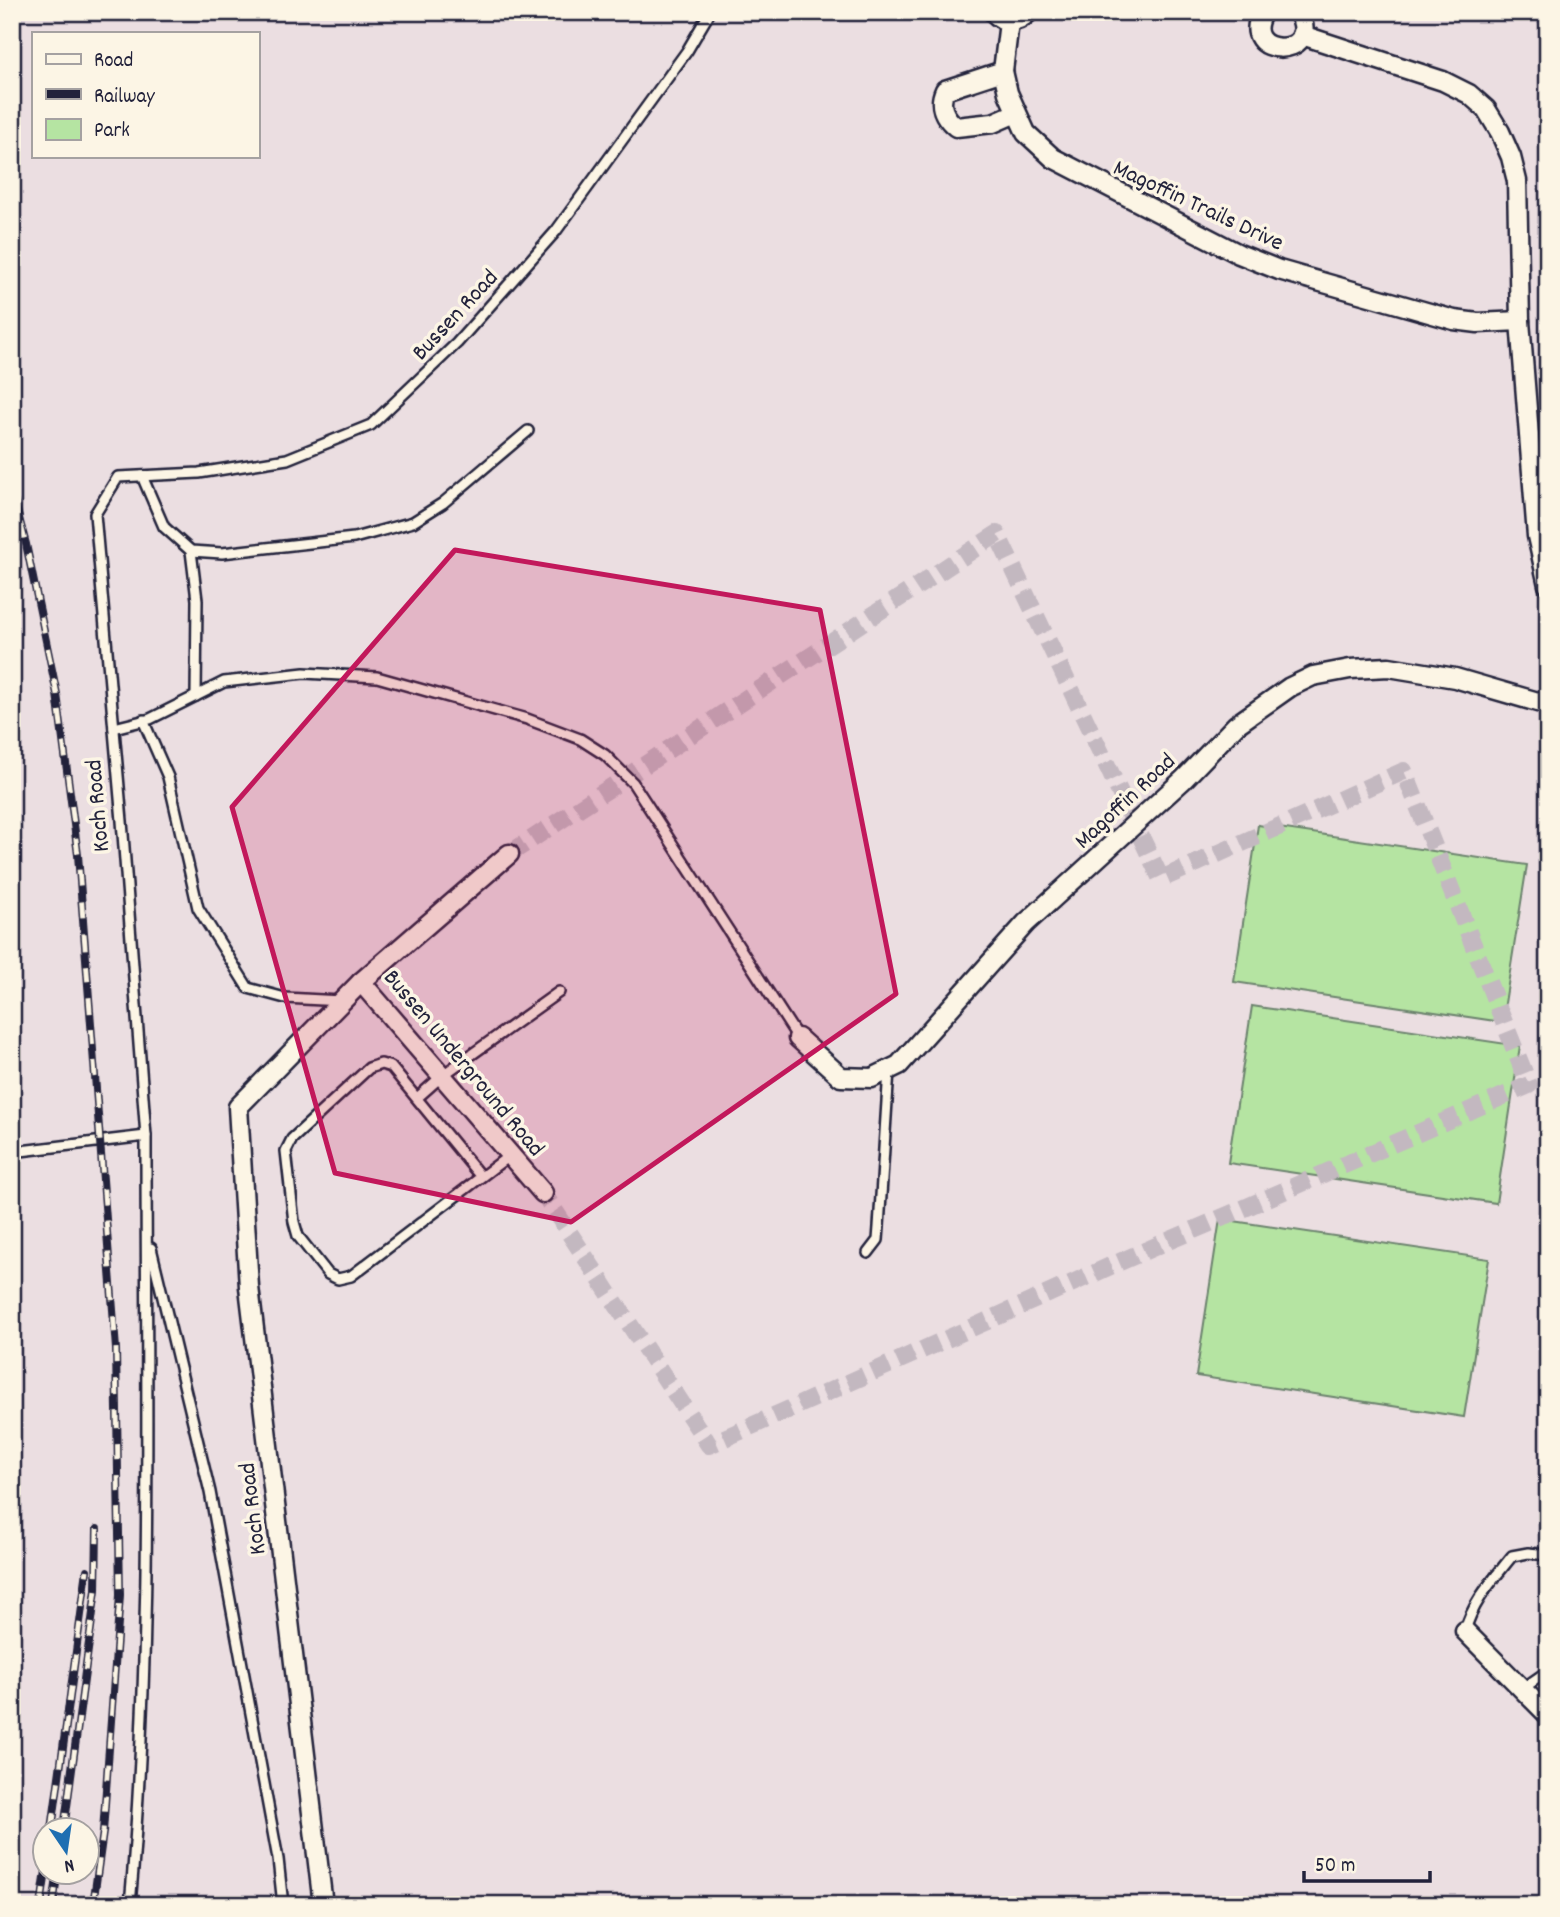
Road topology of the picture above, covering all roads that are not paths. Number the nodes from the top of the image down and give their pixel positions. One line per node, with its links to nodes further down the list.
1 (710, 12): 12 (lane, Bussen Road)
2 (993, 12): 6 (street)
3 (1029, 12): 6 (street)
4 (1264, 12): 7 (street)
5 (1298, 12): 7 (street)
6 (1009, 22): 8 (street, Magoffin Trails Drive)
7 (1302, 35): 10 (street)
8 (1003, 71): 9 (street, Magoffin Trails Drive); 9 (street)
9 (1016, 113): 10 (street, Magoffin Trails Drive)
10 (1520, 321): 15 (street)
11 (528, 431): 14 (lane)
12 (142, 476): 13 (lane, Bussen Road); 14 (lane)
13 (118, 477): 19 (lane, Koch Road)
14 (191, 551): 16 (lane)
15 (1548, 585)
16 (196, 696): 18 (lane); 24 (lane)
17 (1548, 705): 25 (street, Magoffin Road)
18 (144, 720): 19 (lane); 23 (lane)
19 (114, 728): 28 (lane, Koch Road)
20 (509, 854): 21 (street, Bussen Underground Road)
21 (361, 982): 23 (street); 26 (street, Bussen Underground Road)
22 (559, 992): 26 (lane)
23 (343, 1001): 43 (street, Koch Road)
24 (798, 1038): 25 (street, Magoffin Road)
25 (889, 1070): 34 (lane)
26 (443, 1075): 27 (lane); 30 (street, Bussen Underground Road)
27 (416, 1098): 31 (lane); 31 (lane)
28 (146, 1136): 29 (lane); 33 (lane, Koch Road)
29 (12, 1152)
30 (510, 1155): 31 (lane); 32 (street, Bussen Underground Road)
31 (481, 1177)
32 (543, 1193)
33 (146, 1231): 41 (lane); 42 (lane)
34 (868, 1253)
35 (1548, 1549): 36 (lane)
36 (1547, 1555): 37 (lane)
37 (1465, 1631): 39 (street)
38 (1548, 1671): 39 (lane)
39 (1522, 1689): 40 (street)
40 (1548, 1715)
41 (130, 1905)
42 (283, 1905)
43 (323, 1905)

